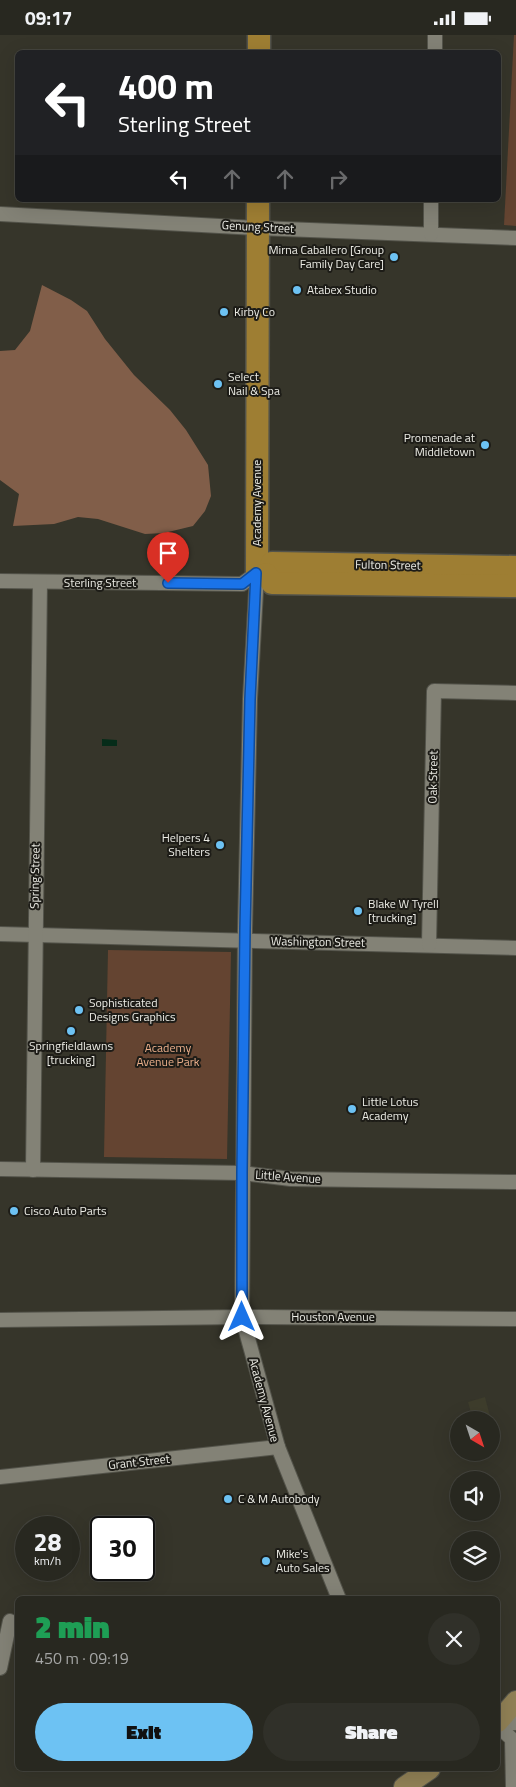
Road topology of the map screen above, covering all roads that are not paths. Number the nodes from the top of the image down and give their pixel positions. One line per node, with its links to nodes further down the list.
1 (259, 35): 3 (main road)
2 (435, 35): 4 (street)
3 (259, 50)
4 (435, 50)
5 (258, 202): 8 (main road, Academy Avenue)
6 (431, 202): 9 (street)
7 (0, 214): 8 (street, Genung Street)
8 (258, 227): 9 (street, Genung Street); 12 (main road, Academy Avenue)
9 (431, 234): 10 (street, Genung Street)
10 (516, 238)
11 (516, 567): 12 (main road, Fulton Street)
12 (261, 574): 14 (street, Sterling Street); 15 (main road, Fulton Street); 19 (street, Academy Avenue)
13 (0, 581): 14 (street, Sterling Street)
14 (40, 582): 18 (street, Spring Street)
15 (516, 586)
16 (516, 693): 20 (street, Oak Street)
17 (0, 933): 18 (street, Washington Street)
18 (34, 935): 19 (street, Washington Street); 23 (street, Spring Street)
19 (245, 940): 20 (street, Washington Street); 24 (street, Academy Avenue)
20 (429, 945): 21 (street, Washington Street)
21 (516, 948)
22 (0, 1169): 23 (street, Little Avenue)
23 (33, 1170): 24 (street, Little Avenue)
24 (242, 1173): 25 (street, Little Avenue); 26 (street, Academy Avenue)
25 (516, 1182)
26 (242, 1317): 27 (street, Houston Avenue); 28 (street, Houston Avenue); 29 (street, Academy Avenue)
27 (0, 1319)
28 (516, 1319)
29 (278, 1447): 30 (street, Grant Street); 31 (street, Academy Avenue)
30 (0, 1477)
31 (338, 1596)
32 (9, 1621): 33 (street)
33 (0, 1668)
34 (516, 1701): 35 (main road)
35 (500, 1721)
36 (516, 1723): 37 (street)
37 (500, 1724)
38 (500, 1726): 41 (street)
39 (427, 1771): 40 (main road)
40 (404, 1787)
41 (513, 1787)

